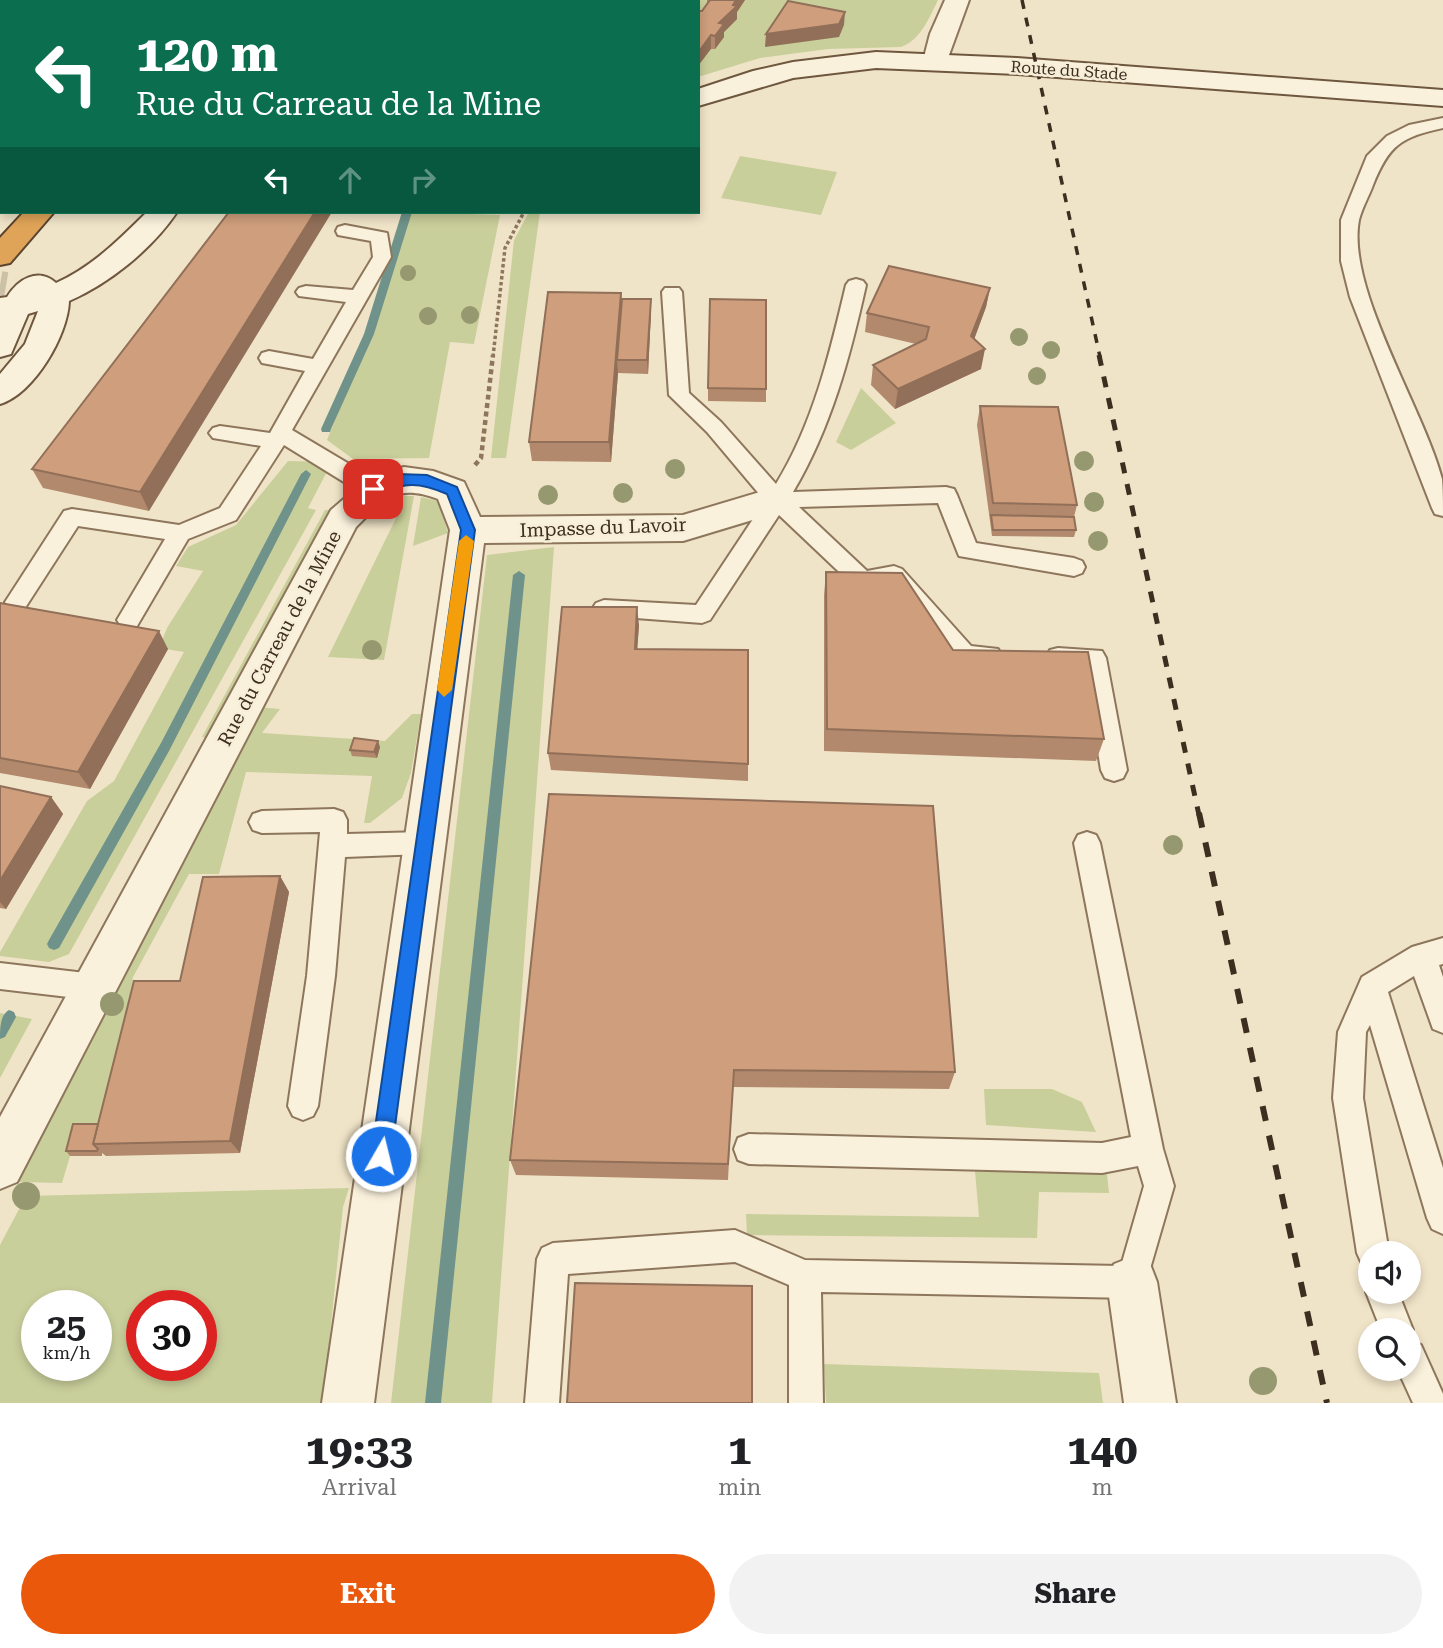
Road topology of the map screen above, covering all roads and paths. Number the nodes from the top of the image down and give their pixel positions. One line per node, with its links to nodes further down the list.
1 (957, 0): 2 (street)
2 (936, 61): 3 (street, Route du Stade); 4 (street, Route du Stade)
3 (700, 97)
4 (1443, 98)
5 (1443, 123): 26 (lane)
6 (38, 214): 11 (highway)
7 (127, 214): 15 (street)
8 (161, 214): 15 (street)
9 (523, 214): 24 (path)
10 (345, 231): 16 (lane)
11 (9, 246)
12 (856, 285): 25 (lane)
13 (306, 292): 16 (lane)
14 (672, 292): 25 (lane)
15 (22, 296): 17 (street); 20 (street)
16 (359, 297): 19 (lane)
17 (0, 347)
18 (269, 358): 19 (lane)
19 (318, 367): 22 (lane)
20 (0, 393)
21 (220, 433): 22 (lane)
22 (277, 437): 23 (lane); 28 (lane)
23 (373, 489): 24 (street, Rue du Carreau de la Mine); 41 (street, Rue du Carreau de la Mine)
24 (452, 491): 27 (street)
25 (777, 500): 27 (street, Impasse du Lavoir); 29 (lane); 31 (lane); 33 (lane)
26 (1443, 508)
27 (468, 530): 35 (street)
28 (180, 533): 30 (lane); 32 (lane)
29 (1074, 567)
30 (18, 603)
31 (576, 608)
32 (129, 620)
33 (1114, 770)
34 (262, 822): 37 (lane)
35 (423, 843): 37 (lane); 52 (street)
36 (1087, 843): 45 (lane)
37 (333, 846): 43 (lane)
38 (1432, 954): 40 (lane); 42 (lane)
39 (0, 976): 41 (lane)
40 (1372, 986): 47 (lane); 48 (lane)
41 (94, 987): 46 (street, Rue du Carreau de la Mine)
42 (1443, 1020)
43 (303, 1106)
44 (749, 1149): 45 (lane)
45 (1148, 1149): 50 (lane)
46 (0, 1165)
47 (1443, 1218)
48 (1371, 1241)
49 (805, 1276): 50 (lane); 53 (lane); 54 (lane)
50 (1132, 1282): 55 (street)
51 (1420, 1381): 56 (lane)
52 (348, 1403)
53 (542, 1403)
54 (806, 1403)
55 (1150, 1403)
56 (1430, 1403)

